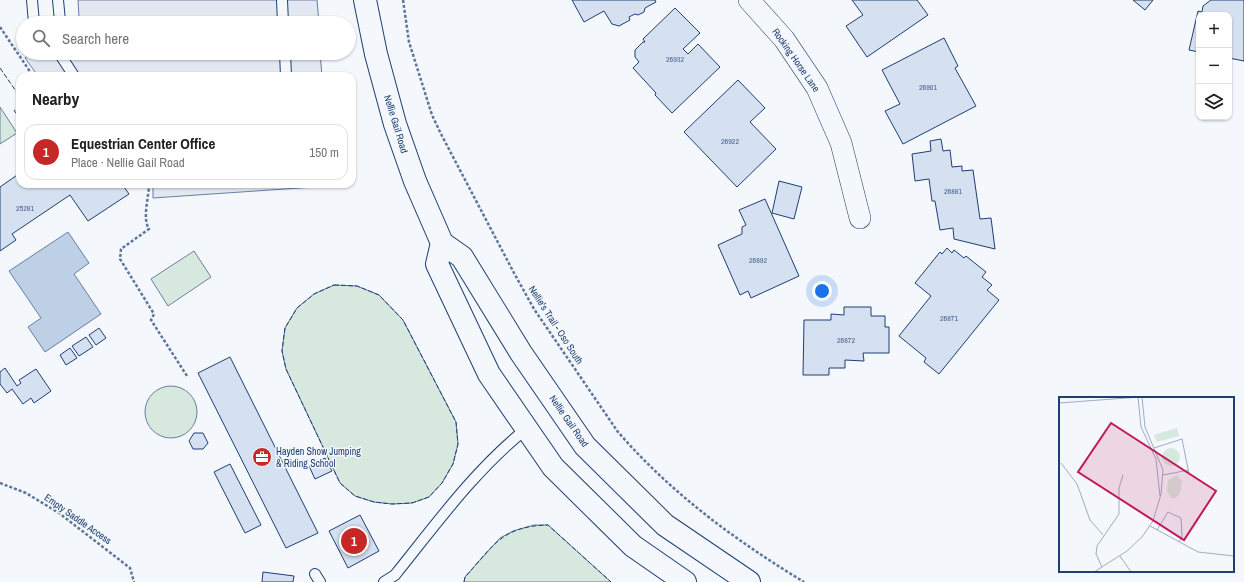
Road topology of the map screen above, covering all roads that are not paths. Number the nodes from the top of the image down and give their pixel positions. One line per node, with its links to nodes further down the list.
1 (32, 0): 6 (lane)
2 (58, 0): 7 (lane)
3 (282, 0): 8 (lane)
4 (365, 0): 14 (street, Nellie Gail Road)
5 (749, 0): 13 (street, Rocking Horse Lane)
6 (33, 16)
7 (60, 16)
8 (283, 16)
9 (64, 60): 11 (lane)
10 (285, 60): 12 (lane)
11 (71, 72)
12 (286, 72)
13 (860, 218)
14 (442, 244): 15 (street); 18 (street, Nellie Gail Road)
15 (526, 429): 16 (lane); 17 (street)
16 (384, 582)
17 (685, 582)
18 (749, 582)

